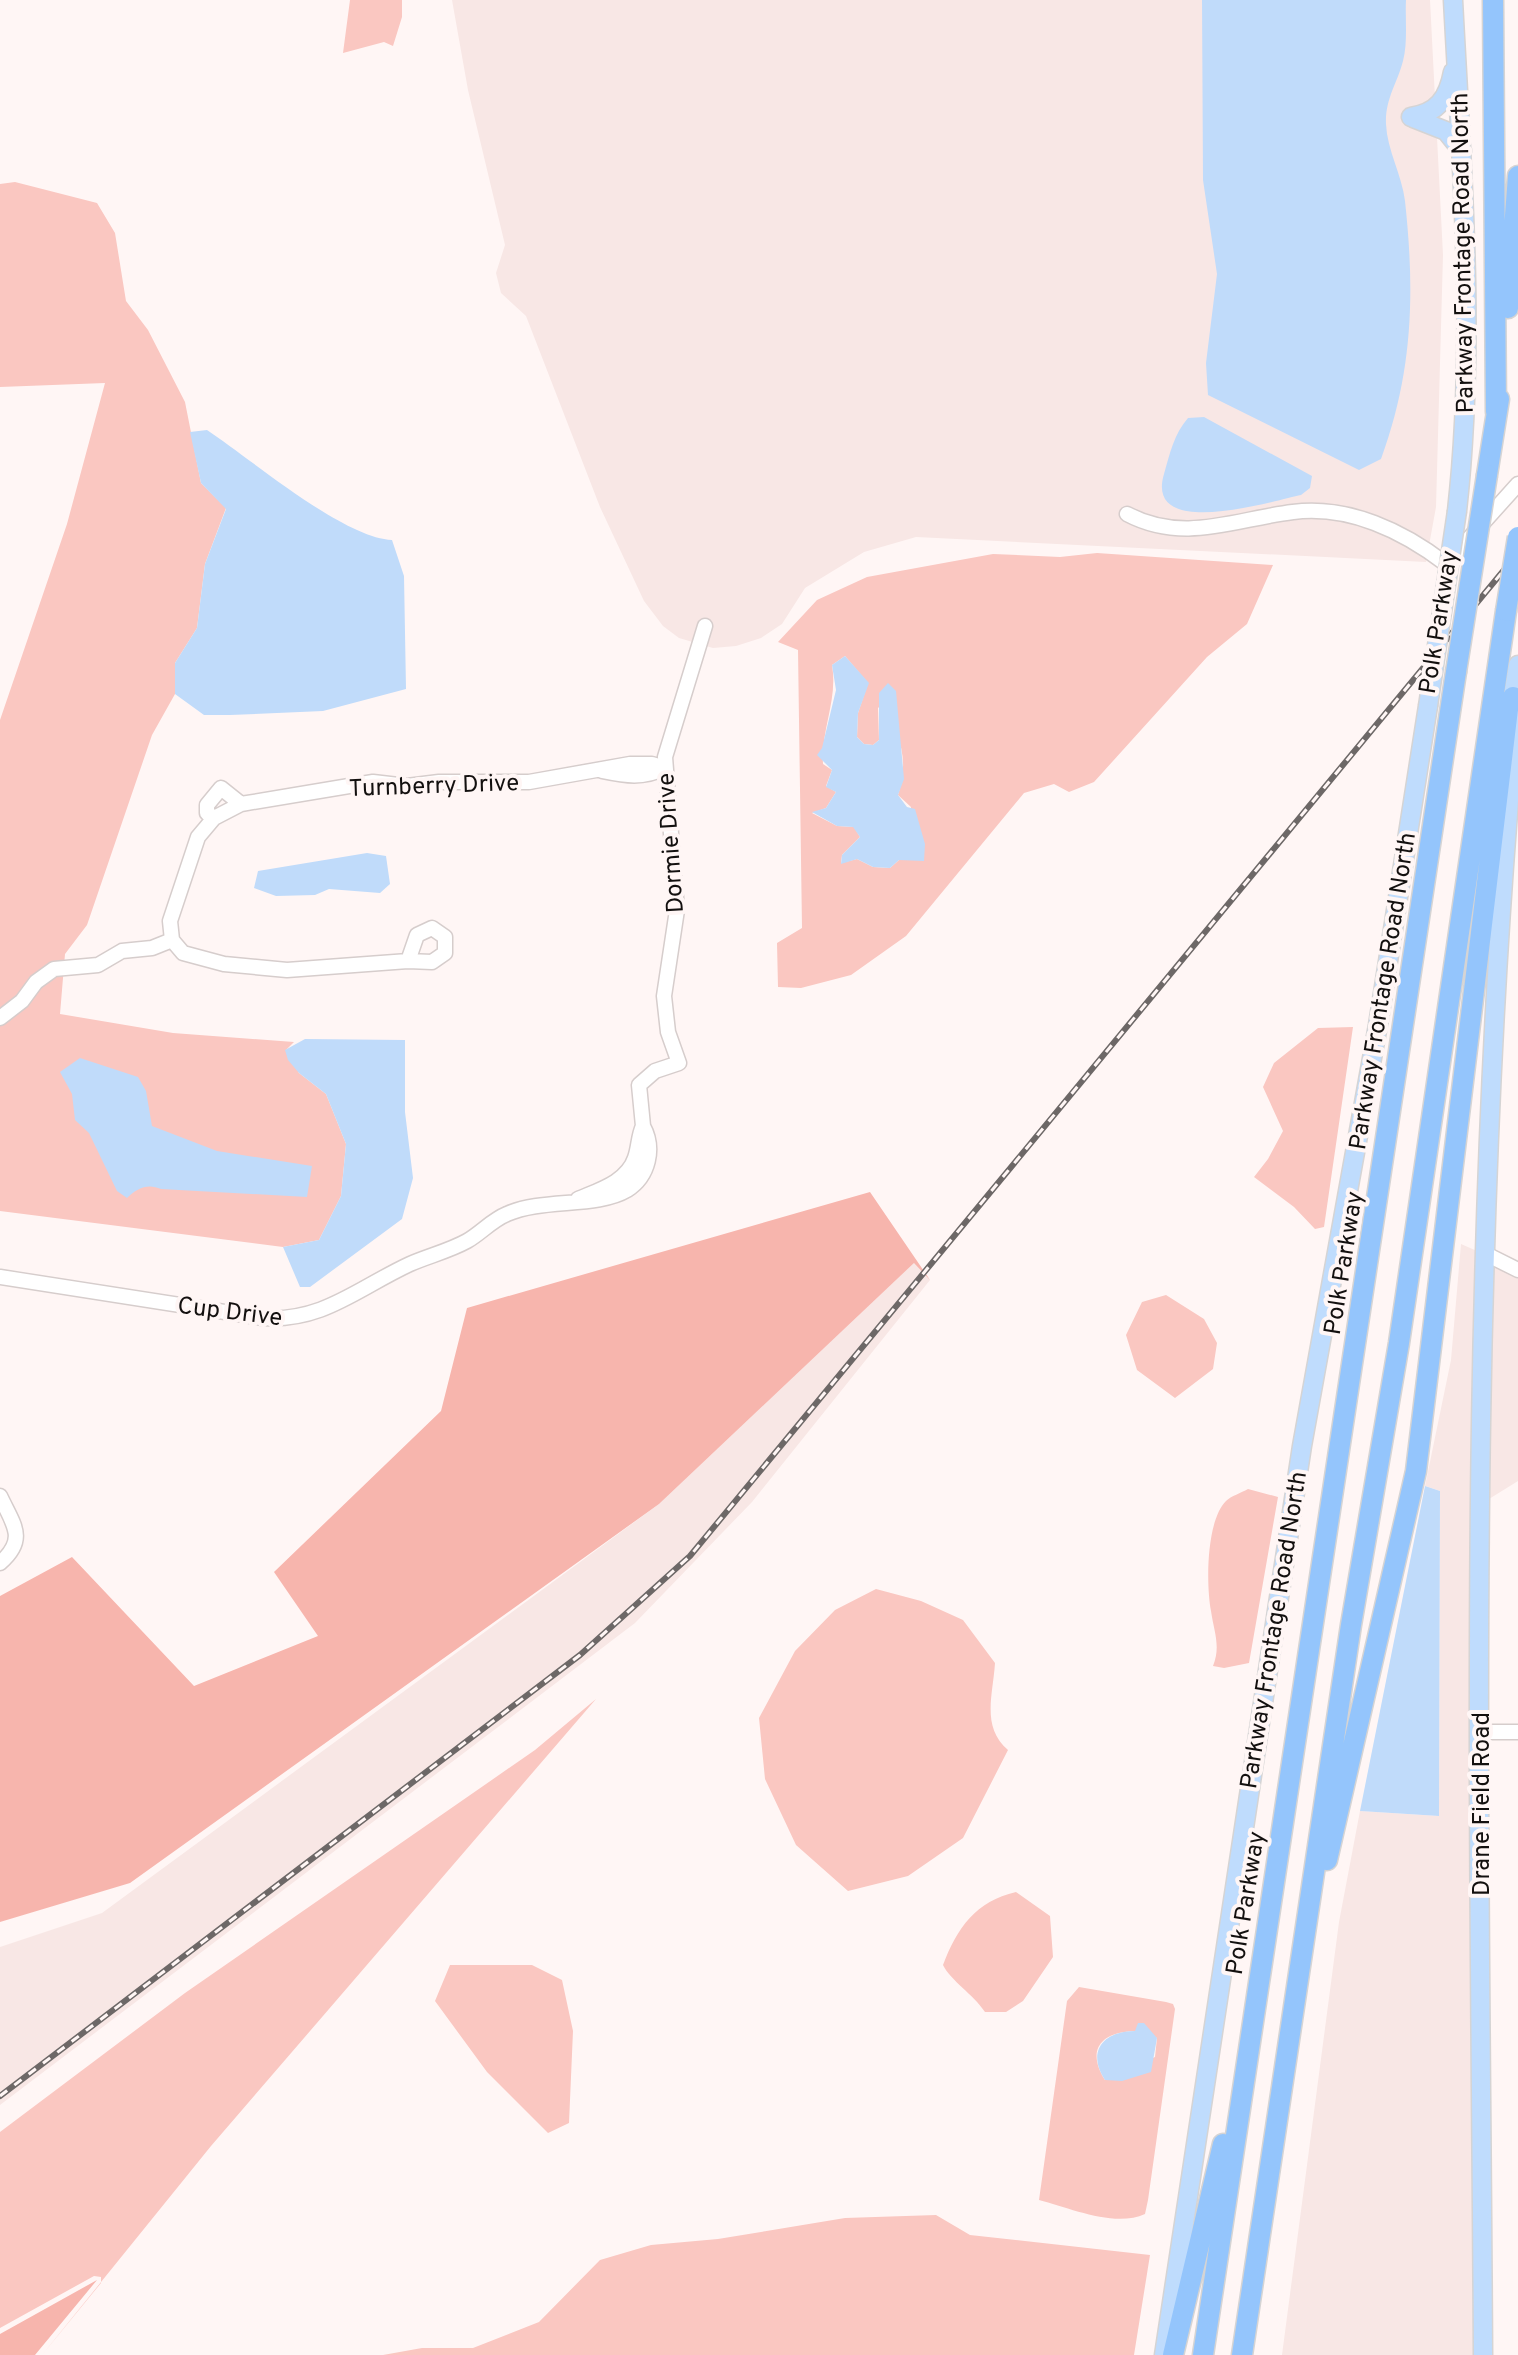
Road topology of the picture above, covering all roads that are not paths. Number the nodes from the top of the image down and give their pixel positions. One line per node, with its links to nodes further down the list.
1 (1453, 0): 3 (main road, Parkway Frontage Road North)
2 (1493, 0): 6 (highway)
3 (1456, 58): 4 (main road, Parkway Frontage Road North); 4 (main road)
4 (1462, 151): 29 (main road, Parkway Frontage Road North, bridge)
5 (1518, 176): 6 (highway, Polk Parkway)
6 (1496, 412): 28 (highway, Polk Parkway, bridge)
7 (1518, 484): 8 (street)
8 (1127, 514)
9 (1518, 537): 27 (highway, bridge)
10 (705, 626): 13 (street, Dormie Drive)
11 (1518, 665): 12 (main road, Drane Field Road)
12 (1513, 697): 20 (main road, Drane Field Road); 27 (highway)
13 (665, 768): 14 (street, Turnberry Drive); 19 (street, Dormie Drive)
14 (241, 804): 15 (street, Turnberry Drive); 15 (street)
15 (214, 818): 16 (street, Turnberry Drive)
16 (172, 940): 17 (street); 18 (street)
17 (408, 961)
18 (0, 1018)
19 (636, 1170): 22 (street, Cup Drive)
20 (1484, 1253): 21 (street); 25 (main road, Drane Field Road)
21 (1518, 1270)
22 (0, 1277)
23 (0, 1496): 24 (street)
24 (0, 1563)
25 (1480, 1732): 26 (street); 33 (main road, Drane Field Road)
26 (1518, 1732)
27 (1296, 1996): 32 (highway)
28 (1256, 2000): 30 (highway); 31 (highway, Polk Parkway)
29 (1164, 2355)
30 (1173, 2355)
31 (1203, 2355)
32 (1242, 2355)
33 (1483, 2355)

